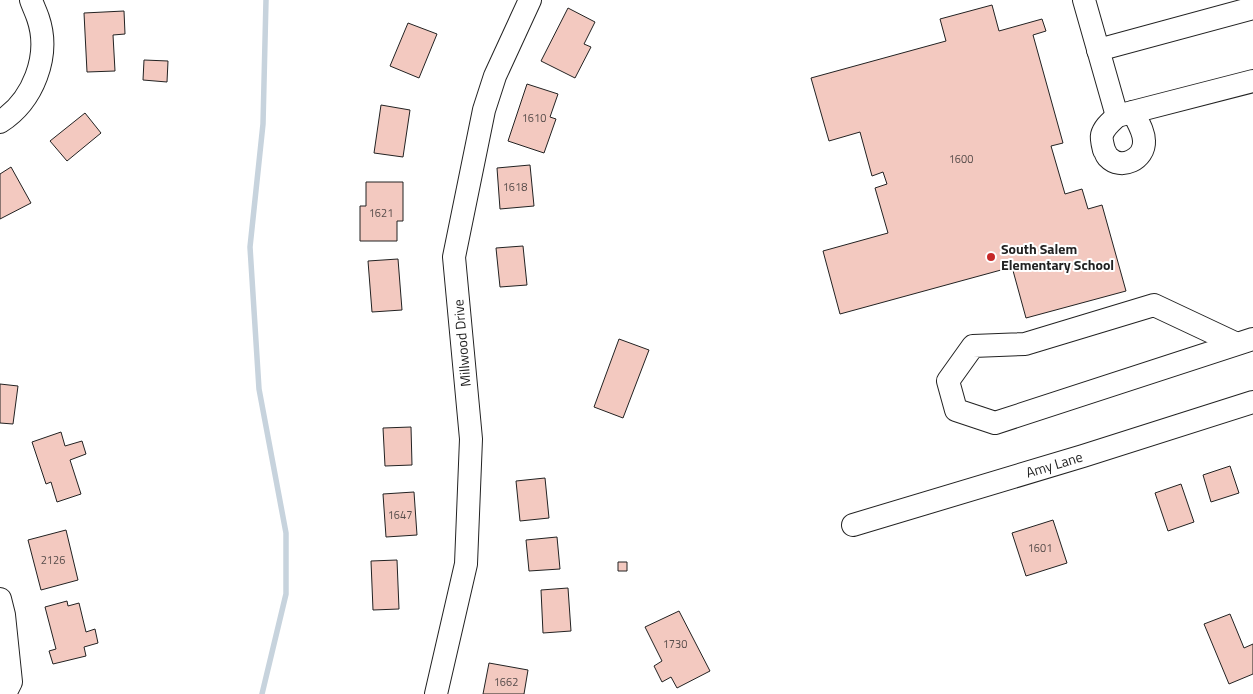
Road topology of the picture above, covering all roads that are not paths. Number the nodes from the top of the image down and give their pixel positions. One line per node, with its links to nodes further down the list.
1 (30, 0): 7 (street)
2 (530, 0): 13 (street, Millwood Drive)
3 (1084, 0): 5 (street)
4 (1253, 8): 5 (street)
5 (1098, 50): 6 (street)
6 (1253, 82)
7 (0, 122)
8 (1245, 342): 8 (street)
9 (1253, 402): 10 (street, Amy Lane)
10 (853, 525)
11 (0, 599): 12 (street)
12 (5, 694)
13 (436, 694)

